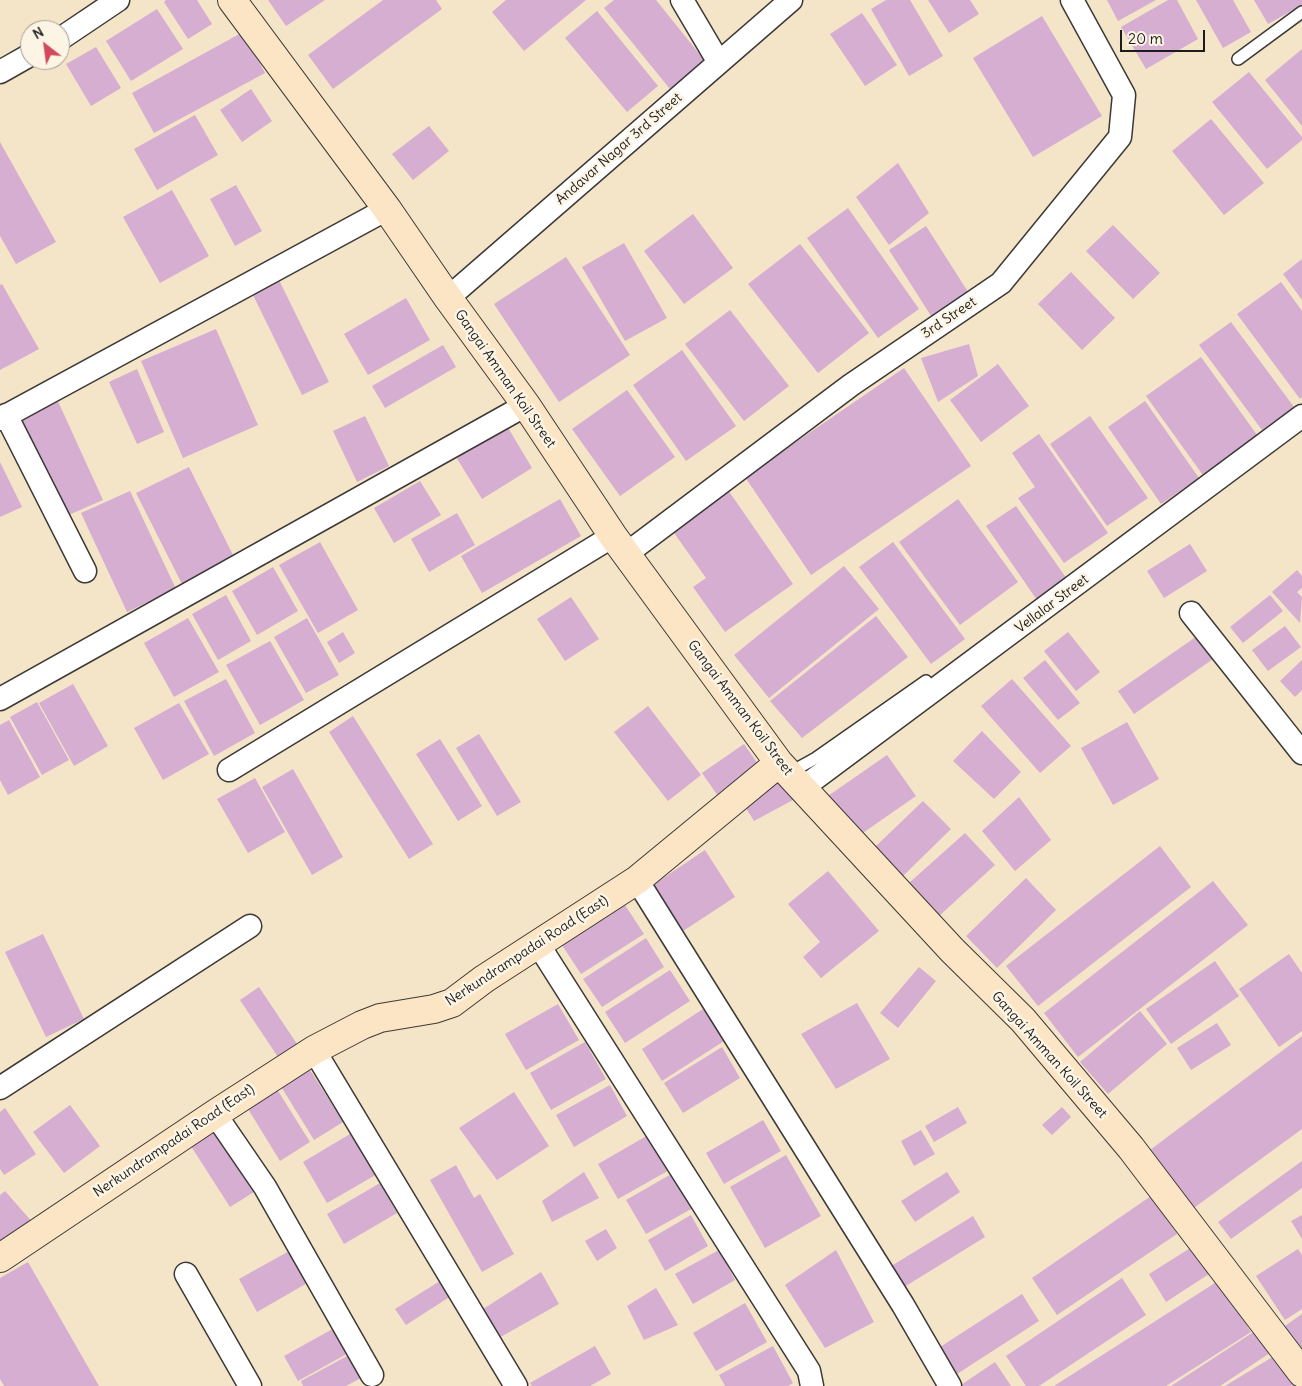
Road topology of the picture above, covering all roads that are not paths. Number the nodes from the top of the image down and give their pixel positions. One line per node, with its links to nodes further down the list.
1 (118, 0): 7 (street)
2 (232, 0): 12 (street, Gangai Amman Koil Street)
3 (682, 0): 10 (street)
4 (791, 0): 10 (street, Andavar Nagar 3rd Street)
5 (1072, 0): 17 (street, 3rd Street)
6 (1302, 12): 8 (lane)
7 (70, 32)
8 (1238, 59)
9 (20, 61): 11 (street)
10 (718, 61): 13 (street, Andavar Nagar 3rd Street)
11 (0, 72)
12 (387, 209): 13 (street, Gangai Amman Koil Street); 16 (street)
13 (448, 298): 14 (street, Gangai Amman Koil Street)
14 (526, 405): 17 (street, Gangai Amman Koil Street); 21 (street)
15 (1302, 416): 24 (street, Vellalar Street)
16 (3, 417): 18 (street)
17 (619, 545): 23 (street, 3rd Street); 24 (street, Gangai Amman Koil Street)
18 (85, 571)
19 (1191, 613): 22 (street)
20 (926, 682): 24 (lane)
21 (0, 699)
22 (1302, 754)
23 (229, 770)
24 (789, 776): 25 (street, Nerkundrampadai Road (East)); 33 (street, Gangai Amman Koil Street)
25 (637, 880): 27 (street, Nerkundrampadai Road (East)); 38 (street)
26 (250, 926): 29 (street)
27 (538, 944): 28 (street, Nerkundrampadai Road (East)); 37 (street)
28 (314, 1050): 30 (street, Nerkundrampadai Road (East)); 36 (street)
29 (0, 1088)
30 (215, 1114): 31 (street, Nerkundrampadai Road (East)); 34 (street)
31 (0, 1258)
32 (186, 1274): 35 (street)
33 (1302, 1373)
34 (372, 1375)
35 (250, 1386)
36 (516, 1386)
37 (812, 1386)
38 (950, 1386)

